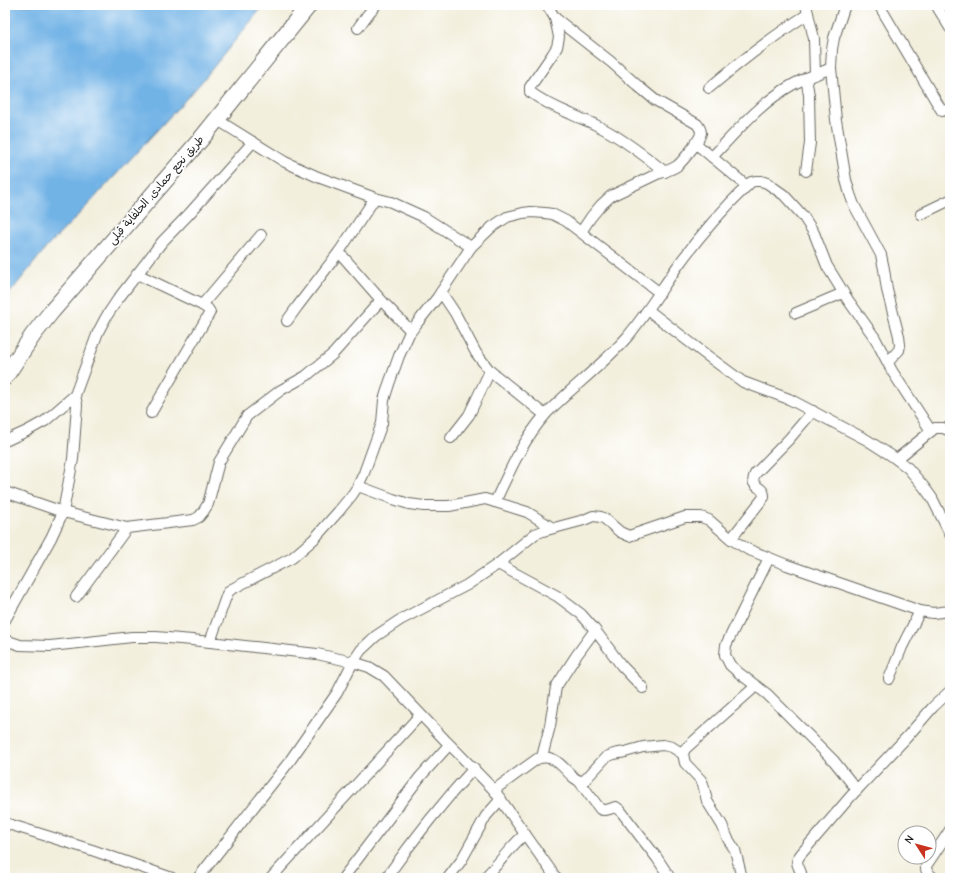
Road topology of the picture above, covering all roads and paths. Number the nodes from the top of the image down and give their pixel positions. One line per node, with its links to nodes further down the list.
1 (309, 5): 15 (main road, طريق نجع حمادى, الحلفاية قبلى)
2 (376, 5): 9 (street)
3 (547, 5): 8 (street)
4 (845, 5): 11 (street)
5 (879, 5): 14 (street)
6 (936, 5): 10 (street)
7 (807, 10): 12 (street); 13 (street)
8 (554, 18): 17 (street); 20 (street)
9 (358, 28)
10 (950, 28)
11 (831, 68): 12 (street); 39 (street)
12 (811, 77): 18 (street); 19 (street)
13 (709, 88)
14 (950, 109)
15 (216, 119): 16 (street); 41 (main road, طريق نجع حمادى, الحلفاية قبلى)
16 (253, 142): 22 (street); 29 (street)
17 (695, 143): 18 (street); 20 (street)
18 (712, 157): 21 (street)
19 (806, 171)
20 (665, 172): 25 (street)
21 (748, 186): 31 (street); 32 (street)
22 (375, 198): 27 (street); 28 (street)
23 (950, 200): 24 (street)
24 (921, 214)
25 (581, 232): 27 (street); 31 (street)
26 (260, 235): 34 (street)
27 (471, 247): 30 (street)
28 (339, 252): 33 (street); 37 (street)
29 (136, 274): 34 (street); 42 (street)
30 (441, 292): 38 (street); 40 (street)
31 (660, 293): 35 (street)
32 (843, 293): 36 (street); 39 (street)
33 (381, 300): 38 (street); 55 (street)
34 (202, 305): 44 (street)
35 (648, 310): 43 (street); 45 (street)
36 (796, 313)
37 (287, 321)
38 (411, 331): 51 (street)
39 (888, 362): 46 (street)
40 (490, 371): 45 (street); 48 (street)
41 (5, 377)
42 (75, 395): 49 (street); 54 (street)
43 (813, 412): 50 (street); 58 (street)
44 (151, 413)
45 (545, 415): 53 (street)
46 (931, 431): 47 (street); 50 (street)
47 (950, 431)
48 (451, 438)
49 (5, 441)
50 (897, 459): 57 (street)
51 (358, 486): 53 (street); 67 (street)
52 (5, 492): 54 (street)
53 (495, 502): 56 (street)
54 (63, 512): 55 (street); 64 (street)
55 (127, 528): 61 (street)
56 (553, 528): 58 (street); 60 (street)
57 (950, 534)
58 (731, 539): 59 (street)
59 (769, 558): 62 (street); 70 (street)
60 (498, 564): 65 (street); 68 (street)
61 (76, 598)
62 (920, 610): 63 (street); 69 (street)
63 (950, 611)
64 (5, 620)
65 (595, 630): 71 (street); 76 (street)
66 (5, 640): 67 (street)
67 (210, 642): 68 (street)
68 (353, 662): 73 (street); 87 (street)
69 (889, 679)
70 (756, 686): 75 (street); 80 (street)
71 (643, 688)
72 (950, 691): 80 (street)
73 (420, 715): 74 (street); 88 (street)
74 (449, 745): 77 (street); 89 (street)
75 (683, 754): 78 (street); 94 (street)
76 (542, 757): 78 (street); 79 (street)
77 (474, 768): 79 (street); 90 (street)
78 (579, 781): 93 (street)
79 (494, 790): 81 (street)
80 (857, 790): 95 (street)
81 (502, 799): 83 (street); 91 (street)
82 (5, 823): 86 (street)
83 (525, 834): 85 (street); 92 (street)
84 (949, 834): 96 (street)
85 (488, 874)
86 (172, 878)
87 (198, 878)
88 (271, 878)
89 (343, 878)
90 (386, 878)
91 (448, 878)
92 (556, 878)
93 (670, 878)
94 (742, 878)
95 (800, 878)
96 (934, 878)

